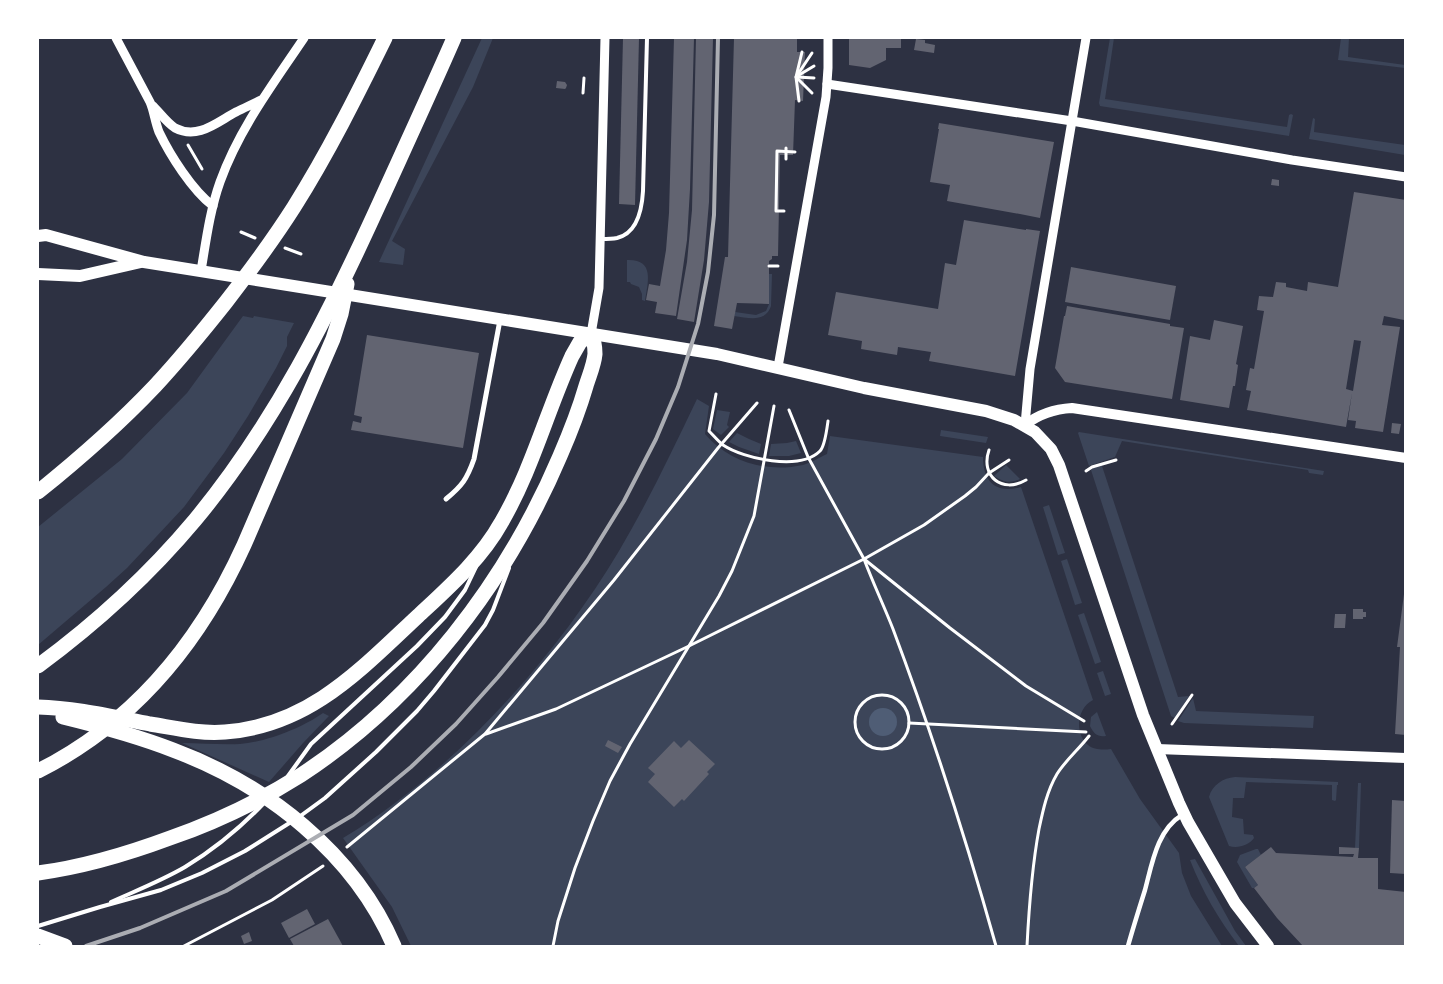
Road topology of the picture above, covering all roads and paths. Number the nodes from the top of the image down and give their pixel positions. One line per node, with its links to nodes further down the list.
1 (116, 38): 20 (street)
2 (304, 38): 18 (street)
3 (385, 38): 57 (highway)
4 (454, 38): 35 (highway)
5 (605, 38): 31 (street)
6 (647, 38): 31 (lane)
7 (828, 38): 15 (street)
8 (1086, 38): 21 (street)
9 (802, 52): 12 (path)
10 (812, 53): 12 (path)
11 (814, 66): 12 (path)
12 (796, 77): 14 (path); 17 (path); 19 (path)
13 (584, 78): 16 (path)
14 (814, 78)
15 (826, 84): 21 (street); 40 (street)
16 (583, 93)
17 (812, 93)
18 (262, 100): 20 (street); 28 (street)
19 (799, 100)
20 (151, 104): 28 (street)
21 (1072, 121): 27 (street); 46 (street)
22 (187, 142): 26 (path)
23 (786, 150): 24 (path); 25 (path); 29 (path)
24 (795, 152)
25 (786, 159)
26 (202, 169)
27 (1406, 177)
28 (213, 206): 36 (street)
29 (784, 211)
30 (40, 235): 32 (main road)
31 (601, 239): 39 (street)
32 (144, 262): 36 (main road); 37 (main road)
33 (769, 266): 34 (path)
34 (778, 266)
35 (349, 268): 63 (highway); 76 (highway)
36 (206, 272): 38 (main road)
37 (38, 274)
38 (500, 319): 39 (main road); 58 (street)
39 (591, 334): 40 (main road); 59 (highway); 60 (highway)
40 (778, 367): 46 (main road)
41 (716, 394): 47 (path)
42 (757, 403): 47 (path)
43 (774, 406): 51 (path)
44 (789, 410): 49 (path)
45 (828, 421): 49 (path)
46 (1025, 425): 50 (main road); 74 (main road)
47 (721, 444): 51 (path); 72 (path)
48 (989, 450): 55 (path)
49 (808, 457): 51 (path); 61 (path)
50 (1406, 458)
51 (763, 460): 62 (path)
52 (1009, 460): 55 (path)
53 (1116, 460): 54 (path)
54 (1086, 471)
55 (989, 473): 56 (path); 61 (path)
56 (1026, 480)
57 (38, 492)
58 (446, 500)
59 (514, 546): 80 (highway); 81 (lane)
60 (482, 550): 65 (highway); 81 (lane)
61 (864, 559): 62 (path); 67 (path); 69 (path)
62 (689, 646): 72 (path); 87 (path)
63 (38, 666)
64 (1192, 695): 70 (path)
65 (38, 707)
66 (38, 712): 86 (highway)
67 (1084, 721)
68 (909, 723): 68 (path); 69 (path)
69 (927, 724): 71 (path); 88 (path)
70 (1172, 724)
71 (1086, 732)
72 (485, 734): 78 (path)
73 (1089, 736): 89 (path)
74 (1157, 749): 75 (main road); 77 (main road)
75 (1406, 758)
76 (38, 771)
77 (1184, 814): 90 (street); 91 (main road)
78 (373, 826)
79 (320, 869): 85 (path)
80 (38, 873)
81 (100, 907): 82 (lane)
82 (38, 926)
83 (38, 936): 84 (highway)
84 (65, 946)
85 (184, 946)
86 (394, 946)
87 (553, 946)
88 (996, 946)
89 (1027, 946)
90 (1128, 946)
91 (1268, 946)

